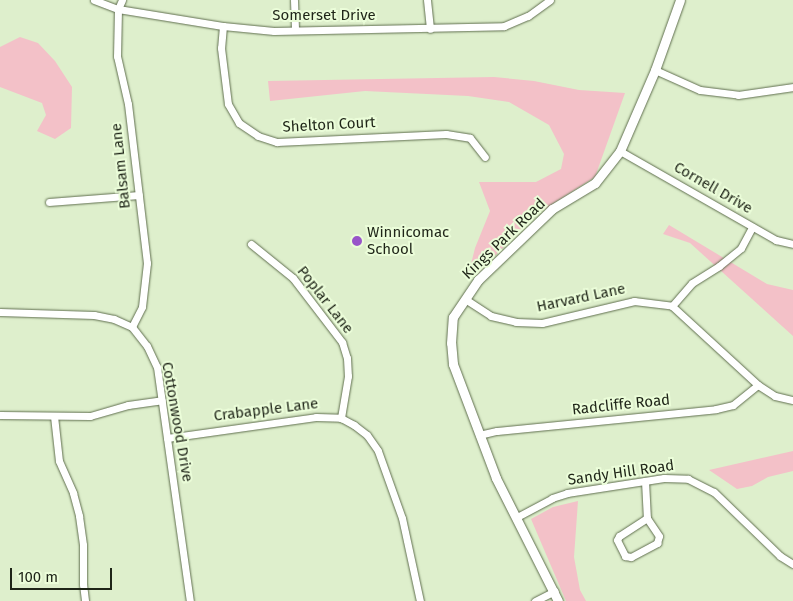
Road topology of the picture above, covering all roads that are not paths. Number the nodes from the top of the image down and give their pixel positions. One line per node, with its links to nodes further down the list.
1 (94, 0): 7 (street, Somerset Drive)
2 (122, 0): 7 (street, Balsam Lane)
3 (294, 0): 9 (street)
4 (427, 0): 10 (street)
5 (550, 0): 10 (street, Somerset Drive)
6 (680, 0): 11 (street, Kings Park Road)
7 (118, 9): 8 (street, Somerset Drive); 15 (street, Balsam Lane)
8 (223, 26): 9 (street, Somerset Drive); 14 (street, Shelton Court)
9 (294, 29): 10 (street, Somerset Drive)
10 (430, 29)
11 (655, 70): 12 (street); 13 (street, Kings Park Road)
12 (793, 87)
13 (620, 151): 17 (street, Cornell Drive); 20 (street, Kings Park Road)
14 (485, 157)
15 (139, 195): 16 (street); 23 (street, Balsam Lane)
16 (49, 202)
17 (752, 226): 19 (street, Cornell Drive); 21 (street)
18 (251, 244): 29 (street, Poplar Lane)
19 (793, 244)
20 (465, 299): 21 (street, Harvard Lane); 30 (street, Kings Park Road)
21 (672, 306): 24 (street)
22 (0, 312): 23 (street)
23 (132, 327): 25 (street, Cottonwood Drive)
24 (758, 385): 26 (street); 30 (street, Radcliffe Road)
25 (162, 400): 28 (street); 31 (street, Cottonwood Drive)
26 (793, 400)
27 (0, 415): 28 (street)
28 (54, 416): 37 (street)
29 (341, 418): 31 (street, Crabapple Lane); 39 (street, Crabapple Lane)
30 (479, 435): 33 (street, Kings Park Road)
31 (167, 438): 38 (street, Cottonwood Drive)
32 (645, 481): 33 (street, Sandy Hill Road); 34 (street); 35 (street, Sandy Hill Road)
33 (517, 517): 36 (street, Kings Park Road)
34 (647, 518): 34 (street)
35 (793, 564)
36 (555, 591): 40 (street); 41 (street, Kings Park Road)
37 (85, 601)
38 (190, 601)
39 (420, 601)
40 (535, 601)
41 (558, 601)

